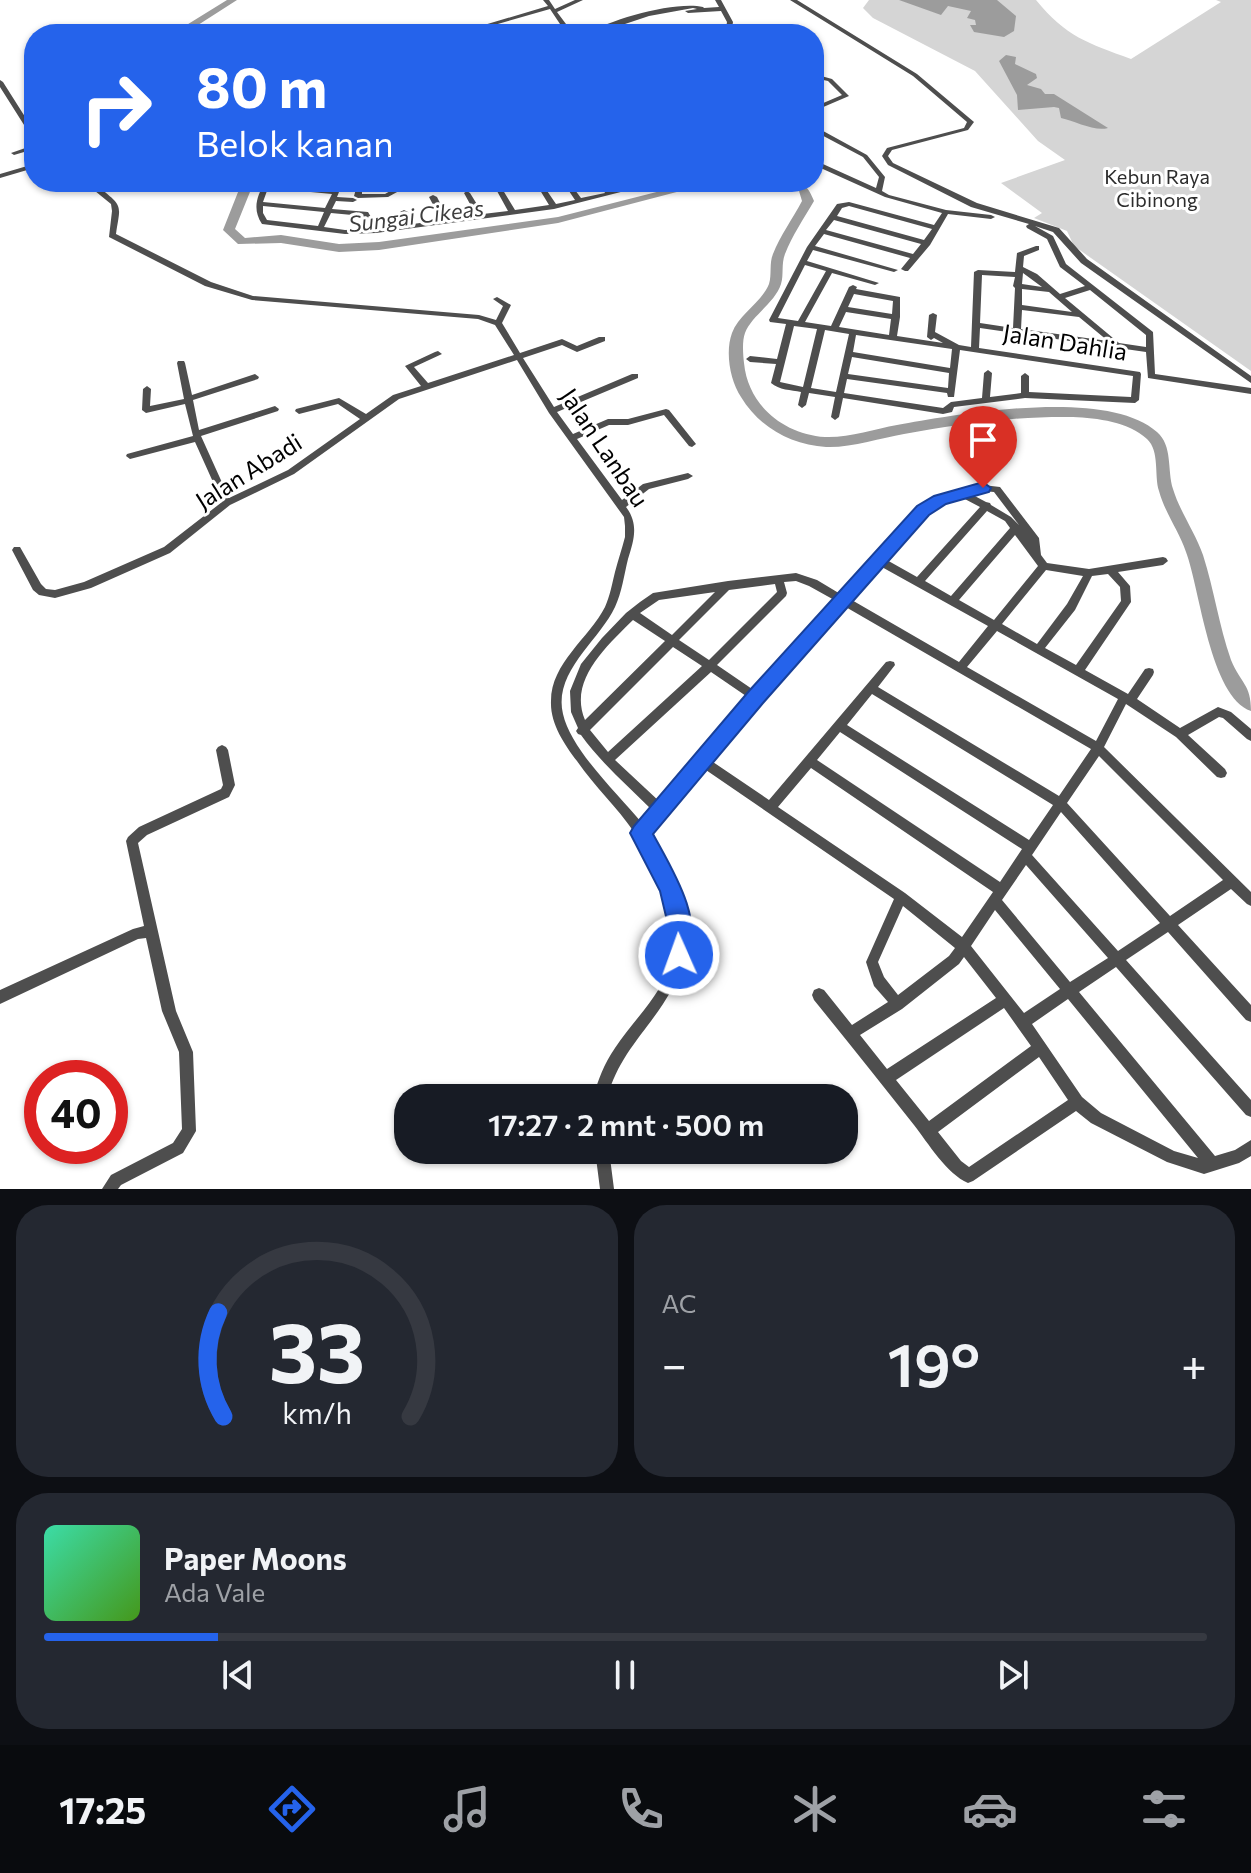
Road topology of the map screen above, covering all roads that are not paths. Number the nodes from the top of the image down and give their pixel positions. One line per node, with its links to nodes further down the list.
1 (546, 0): 6 (street)
2 (580, 0): 6 (street)
3 (718, 0): 7 (street)
4 (793, 0): 18 (street)
5 (701, 8): 7 (street); 8 (street); 11 (street)
6 (552, 9): 9 (street); 10 (street)
7 (722, 9): 12 (street)
8 (688, 11)
9 (495, 24)
10 (563, 24)
11 (611, 24)
12 (730, 24)
13 (824, 79): 15 (street)
14 (0, 82): 16 (street)
15 (824, 105)
16 (24, 120)
17 (824, 134): 21 (street)
18 (889, 149): 21 (street); 22 (street)
19 (24, 150): 20 (street)
20 (14, 153)
21 (867, 155): 22 (street); 26 (street)
22 (886, 160): 106 (street)
23 (824, 166): 26 (street)
24 (24, 169): 25 (street)
25 (0, 176)
26 (879, 190): 46 (street)
27 (100, 192): 78 (street)
28 (264, 192): 42 (street)
29 (336, 192): 39 (street)
30 (359, 192): 31 (street)
31 (392, 192)
32 (501, 192): 47 (street)
33 (544, 192): 43 (street)
34 (573, 192): 41 (street)
35 (615, 192): 37 (street)
36 (467, 193): 48 (street)
37 (609, 194): 41 (street)
38 (433, 197): 50 (street)
39 (335, 199): 40 (street); 44 (street)
40 (353, 200)
41 (579, 201): 43 (street)
42 (259, 204): 44 (street); 53 (street)
43 (554, 207): 47 (street)
44 (329, 210): 53 (street); 54 (street)
45 (404, 212): 51 (street)
46 (946, 212): 52 (street); 68 (street)
47 (513, 213): 48 (street)
48 (481, 217): 50 (street)
49 (832, 217): 52 (street); 55 (street); 56 (street)
50 (446, 222): 51 (street)
51 (411, 226): 54 (street)
52 (934, 227): 56 (street)
53 (320, 229): 54 (street)
54 (376, 231)
55 (821, 231): 57 (street); 59 (street)
56 (927, 243): 59 (street)
57 (811, 247): 60 (street); 63 (street)
58 (1036, 248): 64 (street)
59 (915, 257): 61 (street)
60 (805, 263): 62 (street); 79 (street, Jalan Dahlia)
61 (905, 269)
62 (830, 270): 65 (street); 79 (street)
63 (894, 270)
64 (1019, 272): 67 (street); 70 (street); 80 (street)
65 (858, 278): 66 (street); 69 (street)
66 (875, 283)
67 (1017, 286): 70 (street); 73 (street)
68 (1091, 287): 71 (street); 91 (street)
69 (852, 291): 74 (street); 77 (street)
70 (1051, 291): 71 (street)
71 (1059, 297): 76 (street)
72 (497, 299): 78 (street)
73 (1017, 307): 76 (street); 83 (street)
74 (844, 309): 77 (street); 82 (street)
75 (933, 315): 86 (street)
76 (1082, 315): 88 (street)
77 (896, 317): 85 (street)
78 (498, 323): 94 (street, Jalan Lanbau)
79 (795, 324): 81 (street, Jalan Dahlia); 96 (street)
80 (976, 325): 83 (street); 90 (street)
81 (822, 327): 82 (street, Jalan Dahlia); 109 (street)
82 (834, 329): 84 (street, Jalan Dahlia)
83 (1017, 330): 88 (street)
84 (853, 332): 85 (street, Jalan Dahlia); 93 (street)
85 (893, 338): 86 (street, Jalan Dahlia)
86 (931, 338): 89 (street, Jalan Dahlia)
87 (602, 339): 94 (street, Jalan Abadi)
88 (1116, 344): 91 (street)
89 (956, 346): 90 (street, Jalan Dahlia); 98 (street)
90 (975, 349): 100 (street, Jalan Dahlia)
91 (1150, 350): 104 (street)
92 (438, 354): 107 (street)
93 (849, 354): 98 (street); 102 (street)
94 (518, 357): 107 (street, Jalan Abadi); 120 (street, Jalan Lanbau)
95 (750, 359): 96 (street)
96 (780, 362): 109 (street, Jalan Dahlia)
97 (181, 363): 115 (street)
98 (953, 371): 110 (street)
99 (988, 373): 114 (street)
100 (1137, 374): 104 (street); 112 (street, Jalan Dahlia)
101 (635, 376): 120 (street)
102 (845, 376): 110 (street); 113 (street)
103 (1025, 376): 112 (street)
104 (1151, 376): 111 (street)
105 (255, 377): 115 (street)
106 (1251, 380)
107 (425, 385): 122 (street, Jalan Abadi)
108 (147, 389): 115 (street)
109 (807, 391): 113 (street, Jalan Dahlia); 116 (street)
110 (950, 391): 117 (street)
111 (1251, 391)
112 (1025, 395): 114 (street, Jalan Dahlia)
113 (840, 396): 117 (street, Jalan Dahlia); 121 (street)
114 (986, 398): 117 (street, Jalan Dahlia)
115 (188, 400): 123 (street)
116 (802, 405)
117 (951, 405)
118 (275, 409): 123 (street)
119 (299, 411): 122 (street)
120 (552, 411): 124 (street, Jalan Lanbau)
121 (835, 417)
122 (365, 418): 129 (street, Jalan Abadi)
123 (197, 436): 126 (street); 129 (street)
124 (571, 438): 125 (street); 131 (street, Jalan Lanbau)
125 (692, 444)
126 (130, 456)
127 (688, 476): 131 (street)
128 (962, 493): 130 (street); 134 (street); 135 (street)
129 (227, 503): 133 (street, Jalan Abadi)
130 (987, 505): 132 (street); 141 (street)
131 (621, 506): 170 (street, Jalan Lanbau)
132 (1016, 528): 134 (street); 144 (street)
133 (17, 550)
134 (1036, 556): 137 (street)
135 (878, 560): 141 (street); 143 (street)
136 (1163, 561): 138 (street)
137 (1044, 566): 139 (street); 146 (street)
138 (1110, 570): 139 (street); 152 (street)
139 (1089, 573): 148 (street)
140 (778, 578): 142 (street); 143 (street); 150 (street)
141 (918, 582): 144 (street)
142 (729, 584): 145 (street); 147 (street)
143 (845, 601): 151 (street); 155 (street)
144 (952, 601): 146 (street)
145 (634, 615): 147 (street); 158 (street)
146 (997, 625): 148 (street); 151 (street)
147 (673, 641): 150 (street); 158 (street)
148 (1039, 649): 152 (street)
149 (890, 665): 154 (street)
150 (710, 666): 155 (street); 163 (street)
151 (962, 666): 161 (street)
152 (1079, 670): 156 (street)
153 (1149, 672): 156 (street)
154 (872, 689): 157 (street); 167 (street)
155 (756, 697): 164 (street)
156 (1127, 698): 159 (street); 161 (street)
157 (841, 727): 165 (street); 171 (street)
158 (582, 731): 163 (street)
159 (1180, 734): 160 (street); 166 (street)
160 (1251, 736)
161 (1098, 748): 167 (street); 172 (street)
162 (222, 750): 177 (street)
163 (609, 758): 169 (street)
164 (702, 761): 168 (street); 169 (street)
165 (811, 762): 168 (street); 173 (street)
166 (1221, 773)
167 (1061, 804): 171 (street); 176 (street)
168 (771, 807): 174 (street)
169 (659, 809): 170 (street)
170 (641, 833): 190 (street, Jalan Lanbau)
171 (1027, 851): 173 (street); 179 (street)
172 (1232, 881): 175 (street); 176 (street)
173 (999, 896): 178 (street); 180 (street)
174 (901, 897): 178 (street); 184 (street)
175 (1251, 900)
176 (1170, 923): 179 (street); 185 (street)
177 (151, 932): 182 (street); 197 (street)
178 (964, 947): 183 (street); 184 (street)
179 (1117, 959): 180 (street); 192 (street)
180 (1070, 990): 186 (street); 196 (street)
181 (819, 995): 187 (street)
182 (0, 997)
183 (1006, 999): 186 (street); 189 (street)
184 (897, 1004): 187 (street)
185 (1251, 1015)
186 (1023, 1022): 188 (street)
187 (850, 1034): 189 (street)
188 (1041, 1047): 191 (street); 193 (street)
189 (885, 1079): 193 (street)
190 (602, 1084)
191 (1077, 1102): 193 (street); 196 (street)
192 (1251, 1110)
193 (927, 1131)
194 (1251, 1147): 196 (street)
195 (604, 1164): 198 (street)
196 (1213, 1165)
197 (109, 1189)
198 (607, 1189)

